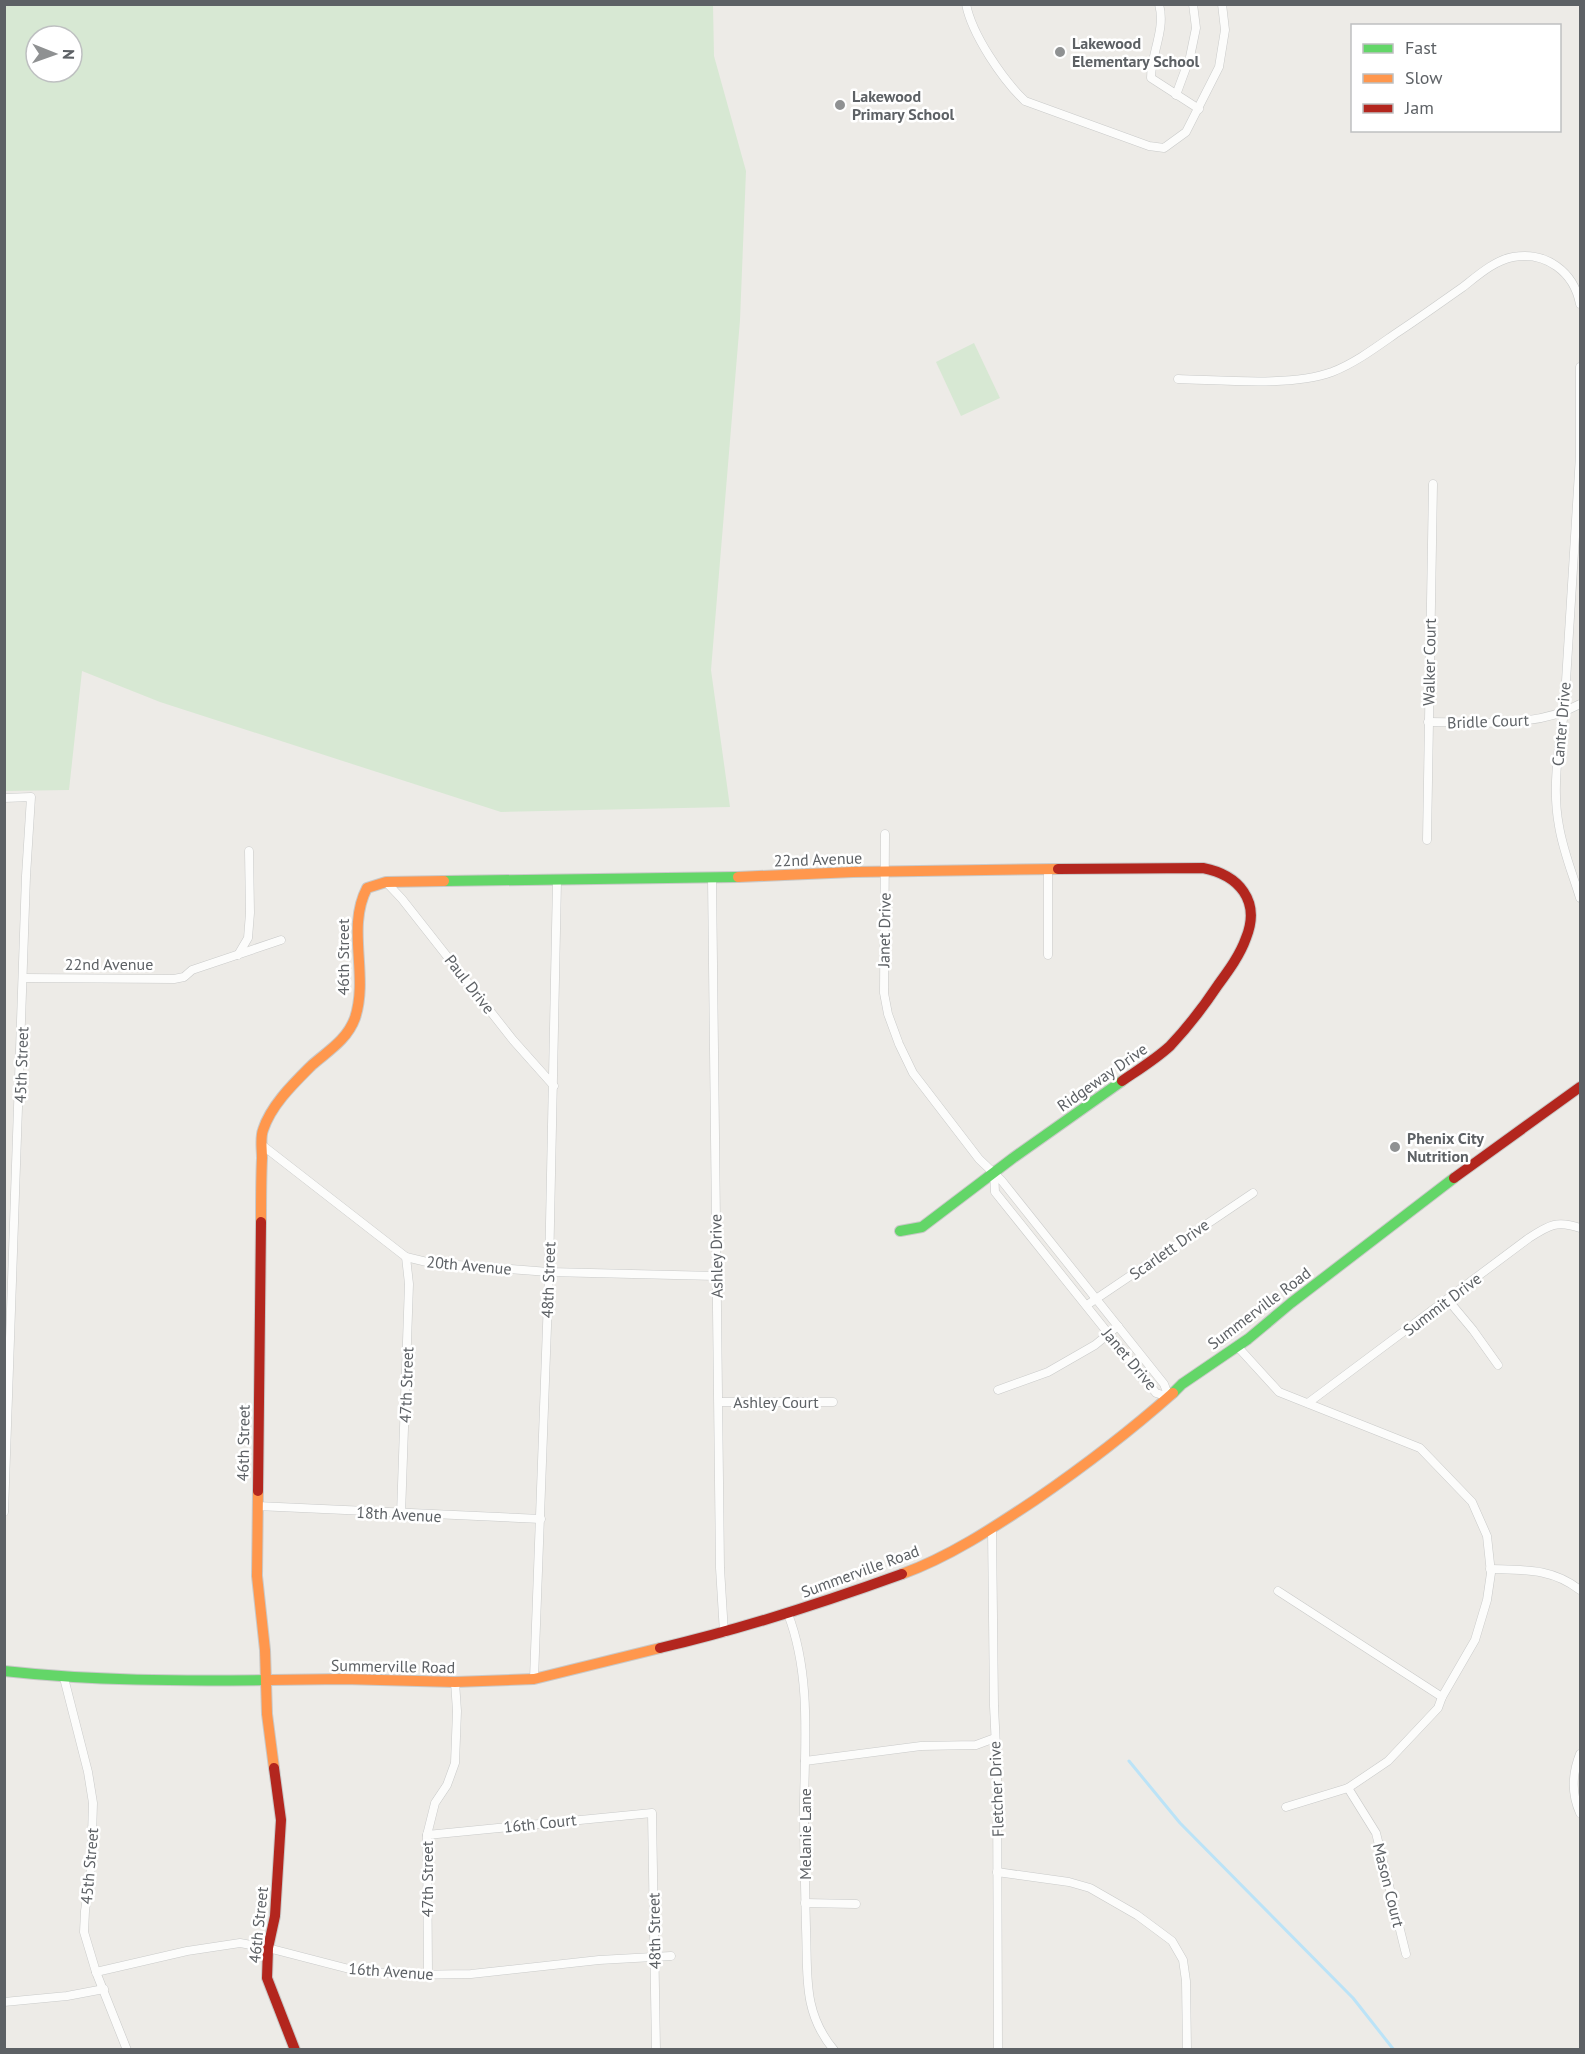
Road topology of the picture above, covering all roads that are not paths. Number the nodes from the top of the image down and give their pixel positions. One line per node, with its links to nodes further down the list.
1 (966, 4): 6 (street)
2 (1159, 4): 5 (street)
3 (1193, 4): 5 (street)
4 (1222, 4): 6 (street)
5 (1176, 95): 6 (street)
6 (1199, 109)
7 (1581, 304): 9 (street)
8 (1581, 367): 12 (street, Canter Drive)
9 (1178, 379)
10 (1433, 484): 13 (street, Walker Court)
11 (1581, 704): 12 (street, Bridle Court)
12 (1564, 713): 13 (street, Bridle Court); 24 (street, Canter Drive)
13 (1428, 722): 16 (street, Walker Court)
14 (4, 798): 28 (street, 45th Street)
15 (885, 834): 19 (street, Janet Drive)
16 (1427, 840)
17 (249, 851): 26 (street)
18 (1048, 870): 19 (street, 22nd Avenue); 23 (street, 22nd Avenue); 27 (street)
19 (885, 872): 20 (street, 22nd Avenue); 32 (street, Janet Drive)
20 (712, 878): 21 (street, 22nd Avenue); 38 (street, Ashley Drive)
21 (557, 880): 22 (street, 22nd Avenue); 29 (street, 48th Street)
22 (386, 882): 29 (street, Paul Drive); 31 (street, 46th Street)
23 (1243, 890): 32 (street, Ridgeway Drive)
24 (1581, 898)
25 (281, 940): 26 (street, 22nd Avenue)
26 (238, 955): 28 (street, 22nd Avenue)
27 (1048, 955)
28 (23, 978): 52 (street, 45th Street)
29 (554, 1086): 37 (street, 48th Street)
30 (1581, 1088): 44 (street, Summerville Road)
31 (262, 1145): 36 (street, 20th Avenue); 51 (street, 46th Street)
32 (994, 1172): 35 (street, Ridgeway Drive); 39 (street, Janet Drive); 41 (street, Janet Drive)
33 (1253, 1193): 39 (street, Scarlett Drive)
34 (1581, 1228): 40 (street, Summit Drive)
35 (900, 1231)
36 (406, 1257): 37 (street, 20th Avenue); 53 (street, 47th Street)
37 (549, 1272): 38 (street, 20th Avenue); 54 (street, 48th Street)
38 (716, 1276): 48 (street, Ashley Drive)
39 (1096, 1299): 41 (street, Scarlett Drive); 42 (street, Janet Drive)
40 (1448, 1300): 45 (street); 50 (street, Summit Drive)
41 (1087, 1305): 43 (street, Janet Drive)
42 (1118, 1326): 43 (street); 47 (street, Janet Drive)
43 (1108, 1333): 46 (street); 47 (street, Janet Drive)
44 (1237, 1346): 47 (street, Summerville Road); 50 (street)
45 (1498, 1365)
46 (998, 1390)
47 (1169, 1397): 55 (street, Summerville Road)
48 (719, 1402): 49 (street, Ashley Court); 60 (street, Ashley Drive)
49 (833, 1402)
50 (1308, 1403): 56 (street)
51 (257, 1506): 53 (street, 18th Avenue); 64 (street, 46th Street)
52 (4, 1512)
53 (401, 1514): 54 (street, 18th Avenue)
54 (541, 1519): 63 (street, 48th Street)
55 (992, 1529): 59 (street, Summerville Road); 67 (street, Fletcher Drive)
56 (1490, 1569): 57 (street); 66 (street)
57 (1581, 1590)
58 (1278, 1591): 66 (street)
59 (788, 1614): 60 (street, Summerville Road); 69 (street, Melanie Lane)
60 (724, 1633): 63 (street, Summerville Road)
61 (4, 1671): 62 (street, Summerville Road)
62 (64, 1678): 64 (street, Summerville Road); 82 (street, 45th Street)
63 (534, 1679): 65 (street, Summerville Road)
64 (267, 1681): 65 (street, Summerville Road); 78 (street, 46th Street)
65 (455, 1682): 74 (street, 47th Street)
66 (1442, 1697): 70 (street)
67 (995, 1738): 69 (street); 75 (street, Fletcher Drive)
68 (1581, 1754): 73 (street)
69 (805, 1761): 76 (street, Melanie Lane)
70 (1348, 1788): 71 (street); 79 (street, Mason Court)
71 (1286, 1807)
72 (652, 1813): 74 (street, 16th Court); 81 (street, 48th Street)
73 (1581, 1813)
74 (427, 1835): 83 (street, 47th Street)
75 (997, 1872): 90 (street, Fletcher Drive); 91 (street)
76 (805, 1903): 77 (street); 89 (street, Melanie Lane)
77 (856, 1904)
78 (268, 1948): 82 (street, 16th Avenue); 83 (street, 16th Avenue); 87 (street, 46th Street)
79 (1406, 1954)
80 (671, 1956): 81 (street, 16th Avenue)
81 (655, 1957): 83 (street, 16th Avenue); 88 (street, 48th Street)
82 (96, 1972): 84 (street, 45th Street)
83 (428, 1974)
84 (104, 1989): 85 (street); 86 (street, 45th Street)
85 (4, 2002)
86 (127, 2049)
87 (295, 2049)
88 (656, 2049)
89 (834, 2049)
90 (998, 2049)
91 (1187, 2049)

